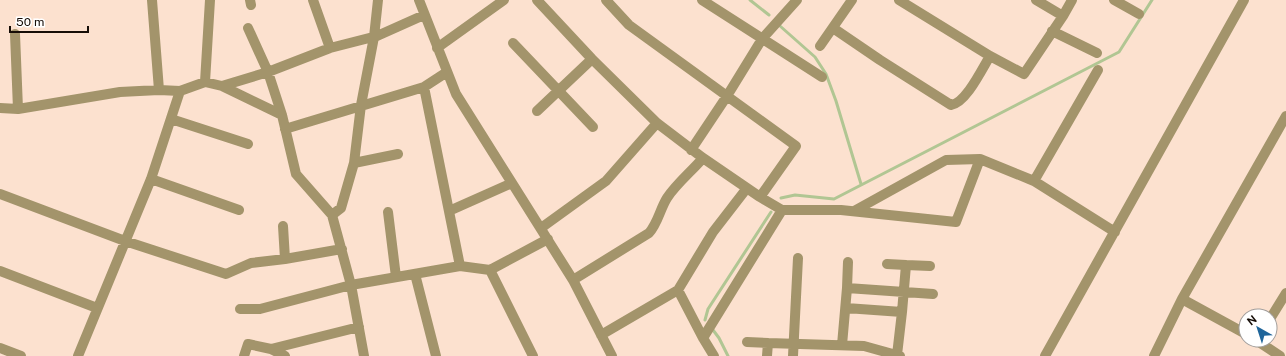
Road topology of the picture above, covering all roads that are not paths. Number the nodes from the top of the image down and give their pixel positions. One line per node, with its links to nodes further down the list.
1 (152, 0): 40 (street)
2 (210, 0): 37 (street)
3 (312, 0): 28 (street)
4 (378, 0): 24 (street)
5 (419, 0): 18 (street)
6 (504, 0): 29 (street)
7 (536, 0): 32 (street)
8 (606, 0): 43 (street)
9 (702, 0): 25 (street)
10 (797, 0): 25 (street)
11 (852, 0): 21 (street)
12 (899, 0): 31 (street)
13 (1036, 0): 19 (street)
14 (1072, 0): 19 (street)
15 (1114, 0): 17 (street)
16 (1244, 0): 74 (street)
17 (1139, 14)
18 (424, 15): 24 (street); 29 (street)
19 (1063, 16): 22 (street)
20 (248, 28): 34 (street)
21 (833, 28): 27 (street); 31 (street)
22 (1052, 31): 30 (street); 31 (street)
23 (15, 34): 46 (street)
24 (374, 37): 28 (street); 44 (street)
25 (762, 39): 36 (street); 43 (street)
26 (513, 43): 42 (street)
27 (820, 46)
28 (330, 48): 34 (street)
29 (438, 48): 35 (street)
30 (1097, 53)
31 (990, 56)
32 (592, 59): 42 (street); 51 (street)
33 (1098, 70): 61 (street)
34 (268, 72): 38 (street); 48 (street)
35 (446, 72): 39 (street); 62 (street)
36 (822, 77)
37 (205, 82): 38 (street); 41 (street)
38 (222, 86): 48 (street)
39 (424, 87): 44 (street); 68 (street)
40 (159, 90): 41 (street); 46 (street)
41 (180, 91): 50 (street)
42 (558, 91): 47 (street); 52 (street)
43 (728, 96): 55 (street); 65 (street)
44 (361, 105): 53 (street); 59 (street)
45 (0, 108): 46 (street)
46 (18, 109)
47 (537, 111)
48 (282, 115): 53 (street)
49 (1286, 116): 96 (street)
50 (171, 119): 54 (street); 60 (street)
51 (657, 123): 55 (street); 73 (street)
52 (593, 127)
53 (285, 129): 71 (street)
54 (248, 144)
55 (691, 150): 57 (street)
56 (398, 154): 59 (street)
57 (703, 158): 63 (street); 89 (street)
58 (980, 159): 61 (street); 69 (street); 69 (street)
59 (354, 163): 71 (street)
60 (151, 179): 66 (street); 76 (street)
61 (1034, 181): 74 (street)
62 (512, 183): 68 (street); 73 (street)
63 (747, 188): 65 (street); 92 (street)
64 (0, 194): 76 (street)
65 (760, 197): 67 (street)
66 (239, 210)
67 (782, 210): 69 (street); 105 (street)
68 (449, 211): 83 (street)
69 (854, 211)
70 (388, 212): 88 (street)
71 (332, 215): 77 (street)
72 (283, 226): 79 (street)
73 (541, 228): 75 (street)
74 (1115, 232): 125 (street)
75 (548, 239): 85 (street); 89 (street)
76 (125, 240): 79 (street); 97 (street)
77 (342, 249): 79 (street); 90 (street)
78 (798, 258): 108 (street)
79 (285, 259)
80 (848, 262): 91 (street)
81 (888, 264): 82 (street)
82 (906, 265): 84 (street); 93 (street)
83 (460, 266): 85 (street); 87 (street)
84 (930, 266)
85 (490, 270): 119 (street)
86 (0, 271): 97 (street)
87 (415, 274): 88 (street); 118 (street)
88 (396, 277): 90 (street)
89 (573, 280): 104 (street)
90 (351, 285): 100 (street); 102 (street)
91 (847, 288): 93 (street); 98 (street)
92 (678, 290): 104 (street); 105 (street)
93 (904, 292): 95 (street); 101 (street)
94 (1286, 293): 99 (street)
95 (933, 294)
96 (1182, 299): 103 (street); 126 (street)
97 (97, 308): 114 (street)
98 (846, 308): 101 (street); 109 (street)
99 (1277, 308)
100 (240, 309)
101 (902, 312): 124 (street)
102 (359, 327): 111 (street); 117 (street)
103 (1238, 330)
104 (601, 335): 120 (street)
105 (703, 338): 121 (street)
106 (747, 342): 107 (street)
107 (768, 343): 108 (street); 122 (street)
108 (793, 344): 109 (street); 123 (street)
109 (842, 345): 124 (street)
110 (1268, 348): 127 (street)
111 (271, 349): 115 (street); 116 (street)
112 (3, 352): 113 (street)
113 (21, 356)
114 (78, 356)
115 (244, 356)
116 (285, 356)
117 (364, 356)
118 (436, 356)
119 (533, 356)
120 (612, 356)
121 (713, 356)
122 (767, 356)
123 (793, 356)
124 (898, 356)
125 (1045, 356)
126 (1154, 356)
127 (1280, 356)

